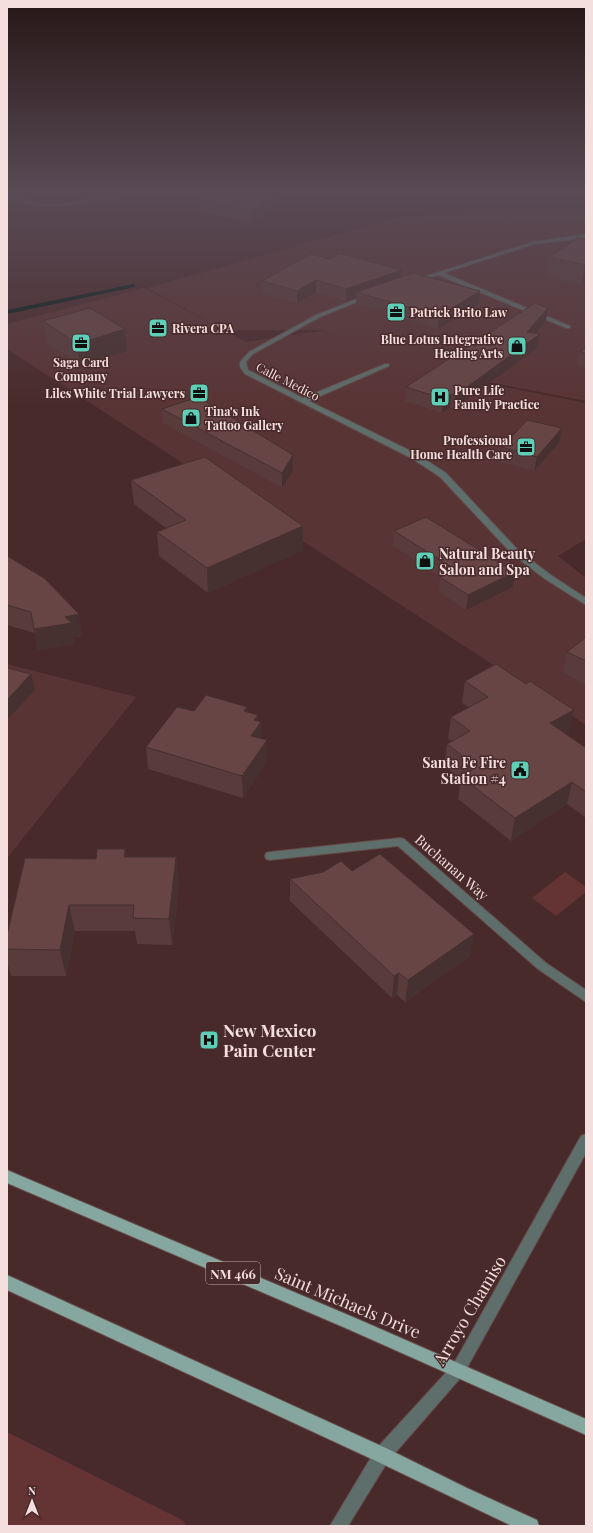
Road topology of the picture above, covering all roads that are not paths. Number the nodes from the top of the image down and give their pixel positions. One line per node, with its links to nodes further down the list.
1 (465, 265): 2 (street)
2 (438, 273): 3 (street); 5 (street)
3 (410, 282)
4 (375, 294): 7 (street, Calle Medico)
5 (568, 327)
6 (387, 365): 7 (street)
7 (303, 402): 8 (street, Calle Medico)
8 (586, 602)
9 (270, 856): 10 (street, Buchanan Way)
10 (586, 997)
11 (586, 1140): 14 (street, Arroyo Chamiso)
12 (7, 1176): 14 (main road, Saint Michaels Drive / NM 466)
13 (7, 1282): 16 (main road)
14 (458, 1370): 15 (main road, Saint Michaels Drive / NM 466); 16 (street, Arroyo Chamiso)
15 (586, 1427)
16 (382, 1455): 17 (street, Arroyo Chamiso); 18 (main road)
17 (338, 1526)
18 (531, 1526)

